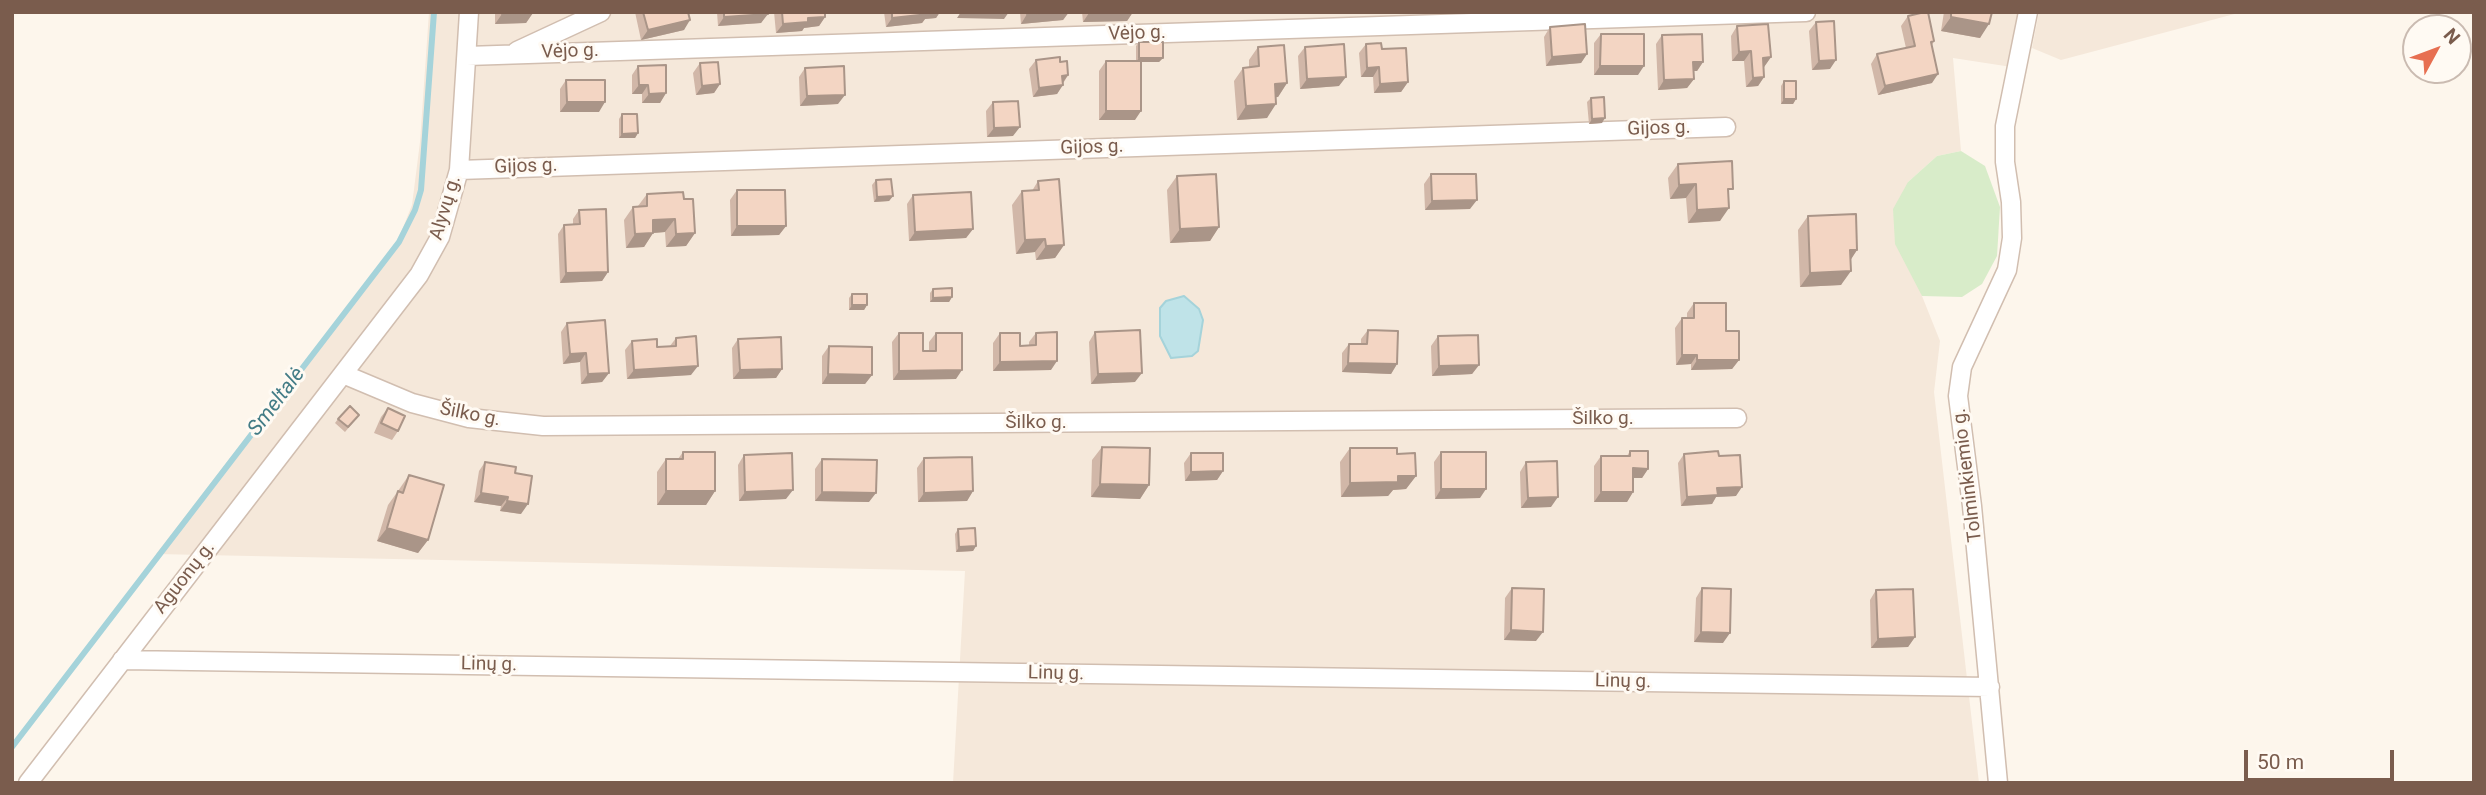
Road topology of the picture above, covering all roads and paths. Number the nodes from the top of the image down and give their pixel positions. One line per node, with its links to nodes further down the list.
1 (470, 12): 6 (street, Alyvų g.)
2 (601, 12): 5 (street)
3 (1806, 12): 5 (street, Vėjo g.)
4 (2028, 12): 12 (street, Tolminkiemio g.)
5 (511, 54): 6 (street, Vėjo g.)
6 (467, 56): 8 (street, Alyvų g.)
7 (1726, 127): 8 (street, Gijos g.)
8 (459, 170): 9 (street, Alyvų g.)
9 (342, 374): 10 (street, Šilko g.); 11 (street, Aguonų g.)
10 (1737, 418)
11 (122, 660): 12 (street, Linų g.); 13 (street, Aguonų g.)
12 (1990, 687): 14 (street, Tolminkiemio g.)
13 (28, 783)
14 (1998, 783)

